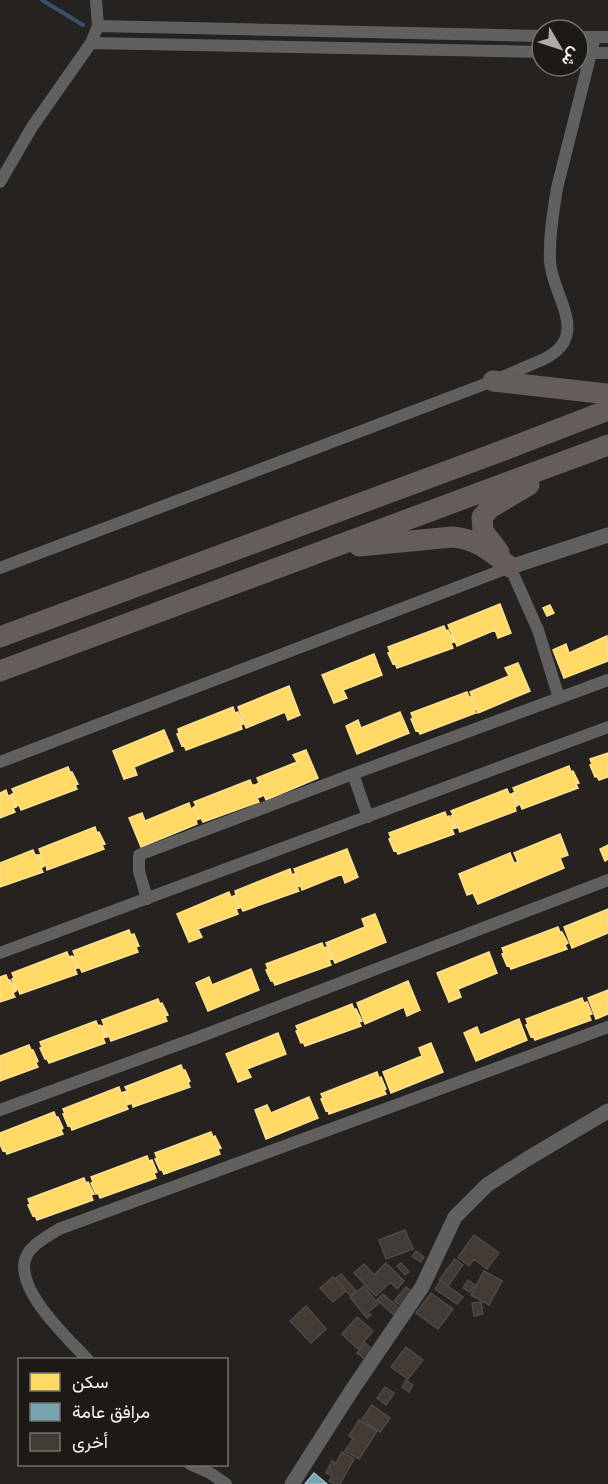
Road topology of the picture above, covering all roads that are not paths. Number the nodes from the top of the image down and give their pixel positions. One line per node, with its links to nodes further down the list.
1 (96, 0): 2 (street)
2 (98, 26): 3 (street); 7 (street)
3 (530, 36)
4 (590, 37): 5 (street)
5 (595, 37): 6 (street); 8 (street)
6 (608, 37)
7 (91, 44): 9 (street); 13 (street)
8 (590, 44)
9 (530, 52)
10 (590, 53): 11 (street)
11 (608, 53)
12 (579, 78): 14 (street)
13 (0, 182)
14 (493, 381): 15 (highway); 22 (street)
15 (608, 394)
16 (608, 410): 23 (highway)
17 (608, 445): 18 (highway)
18 (573, 458): 20 (highway); 21 (highway)
19 (608, 535): 21 (street)
20 (326, 550): 21 (highway); 24 (highway)
21 (510, 567): 26 (street); 28 (street)
22 (0, 568)
23 (0, 637)
24 (0, 671)
25 (608, 680): 26 (street)
26 (560, 698): 29 (street)
27 (608, 727): 30 (street)
28 (0, 762)
29 (353, 774): 30 (street); 32 (street)
30 (368, 817): 32 (street)
31 (608, 880): 35 (street)
32 (147, 899): 33 (street)
33 (0, 953)
34 (608, 1027): 37 (street)
35 (0, 1110)
36 (608, 1111): 40 (street)
37 (87, 1358)
38 (194, 1466): 39 (street)
39 (226, 1484)
40 (292, 1484)

